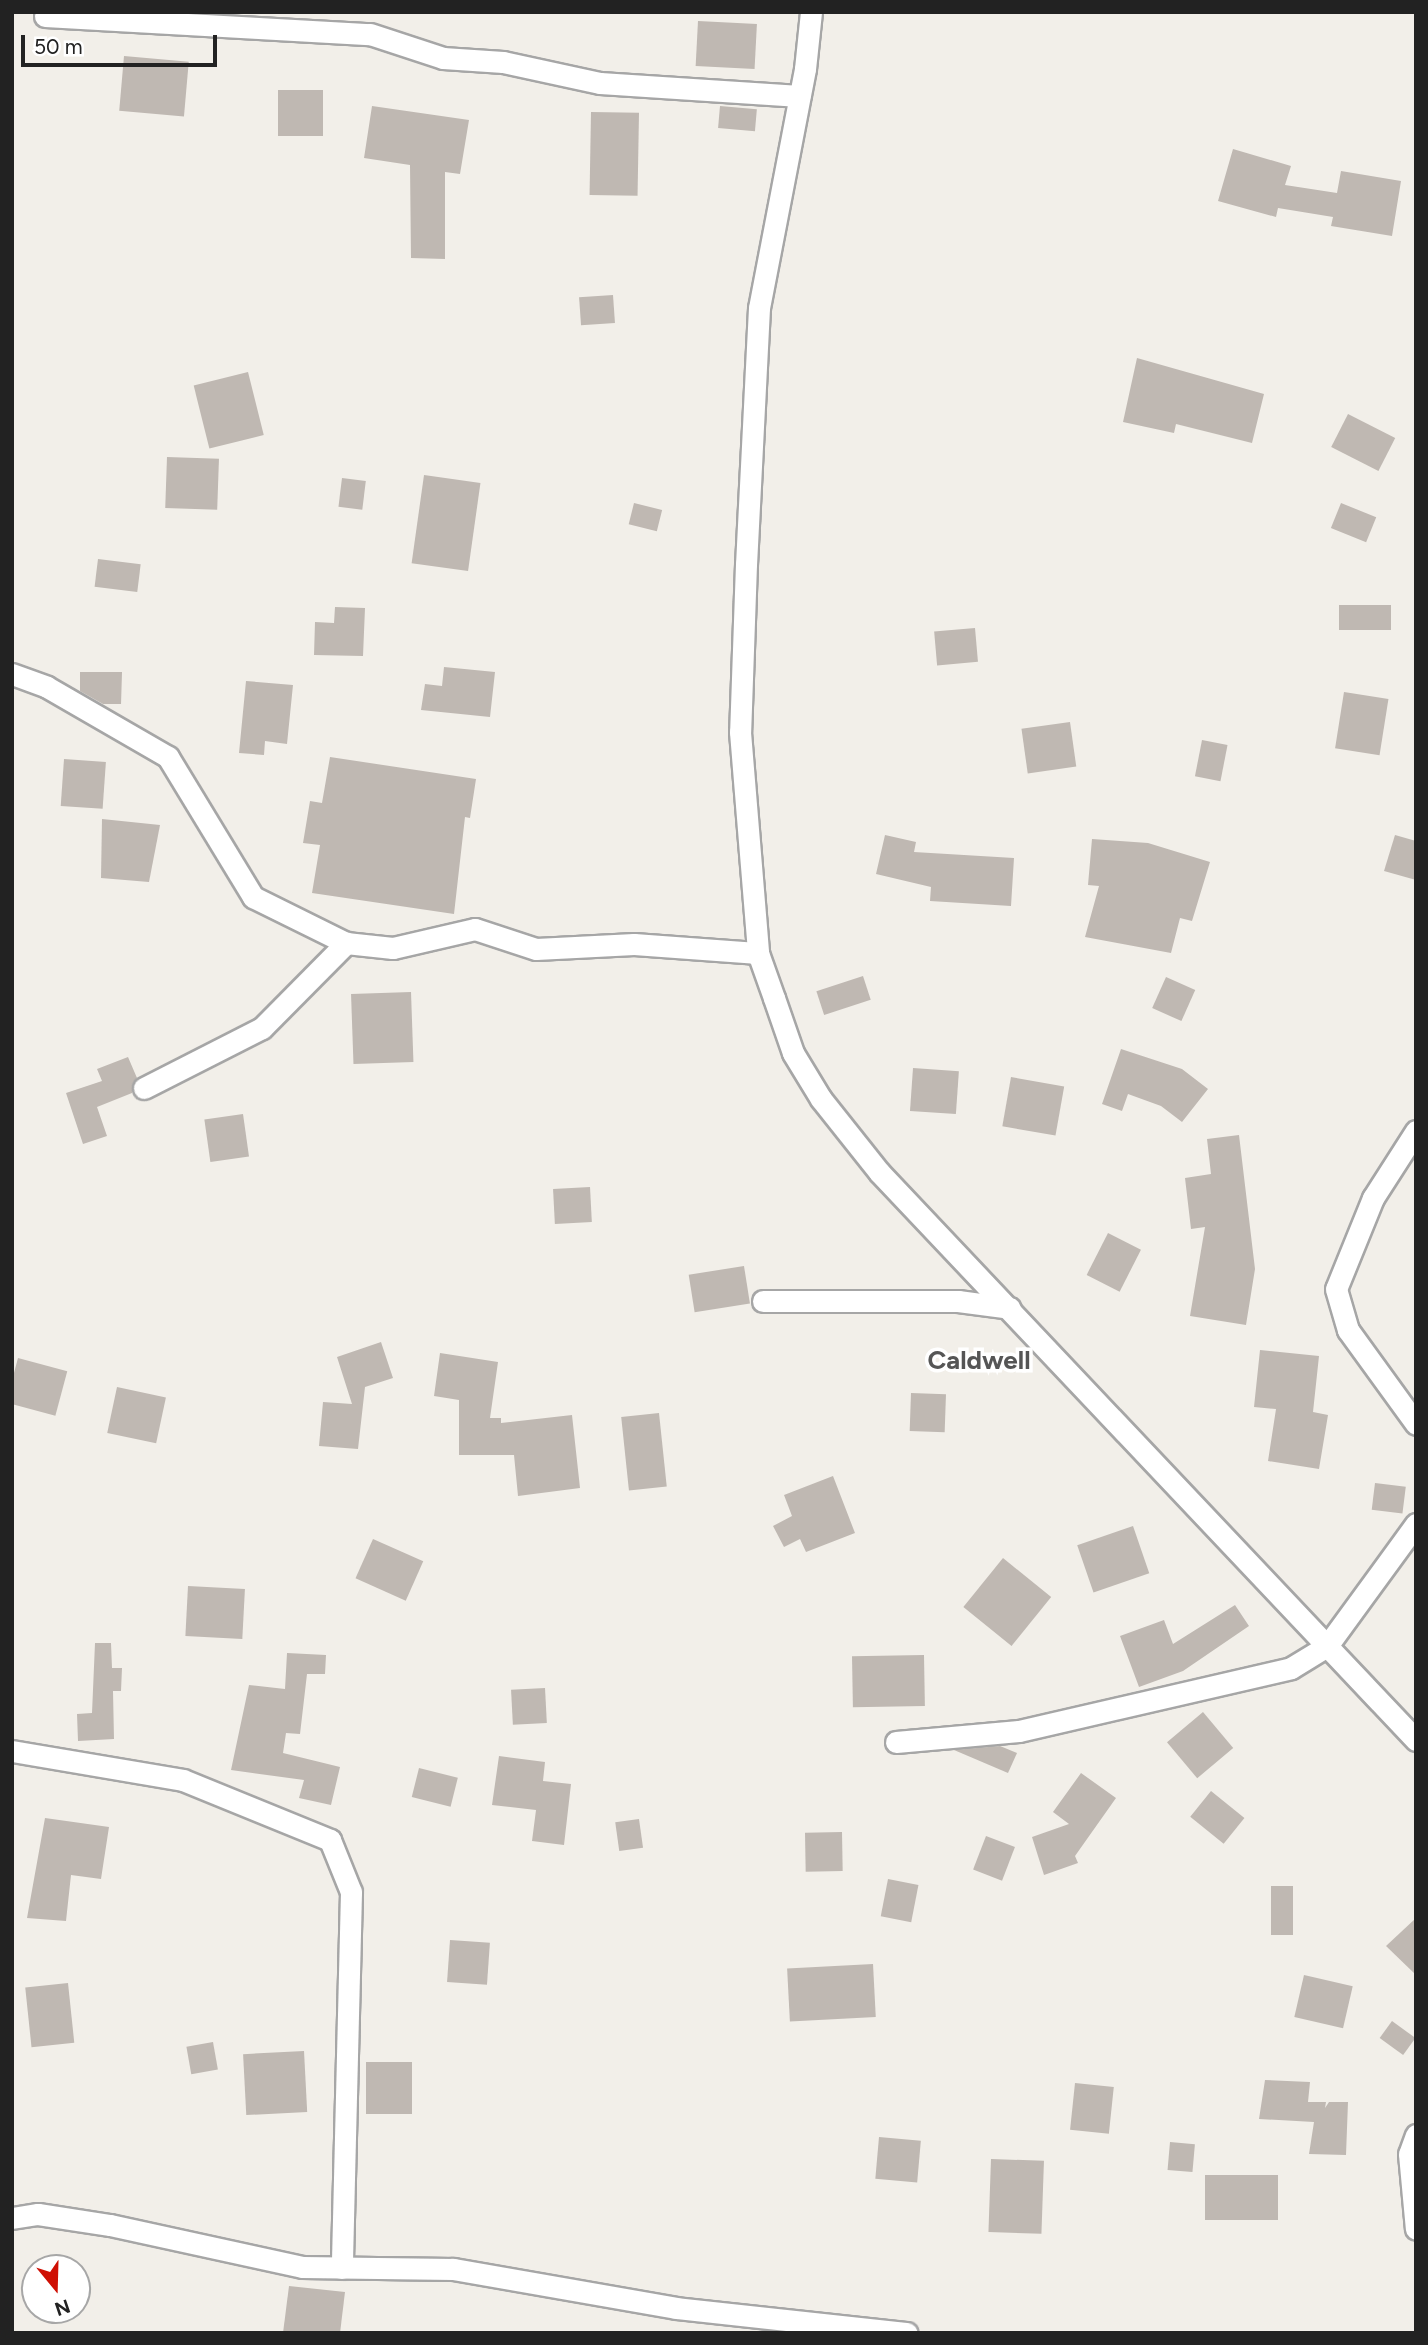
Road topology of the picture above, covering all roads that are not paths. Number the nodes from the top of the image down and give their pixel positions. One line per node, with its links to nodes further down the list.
1 (811, 12): 3 (street)
2 (46, 16): 3 (street)
3 (800, 96): 6 (street)
4 (12, 674): 5 (street)
5 (346, 943): 6 (street); 7 (street)
6 (758, 954): 10 (street)
7 (144, 1088)
8 (1416, 1131): 11 (street)
9 (763, 1301): 10 (street)
10 (1010, 1308): 13 (street)
11 (1416, 1424)
12 (1416, 1524): 13 (street)
13 (1327, 1646): 14 (street); 15 (street)
14 (1416, 1740)
15 (896, 1742)
16 (12, 1751): 20 (street)
17 (1416, 2135): 19 (street)
18 (12, 2218): 20 (street)
19 (1416, 2229)
20 (342, 2268): 21 (street)
21 (907, 2333)

